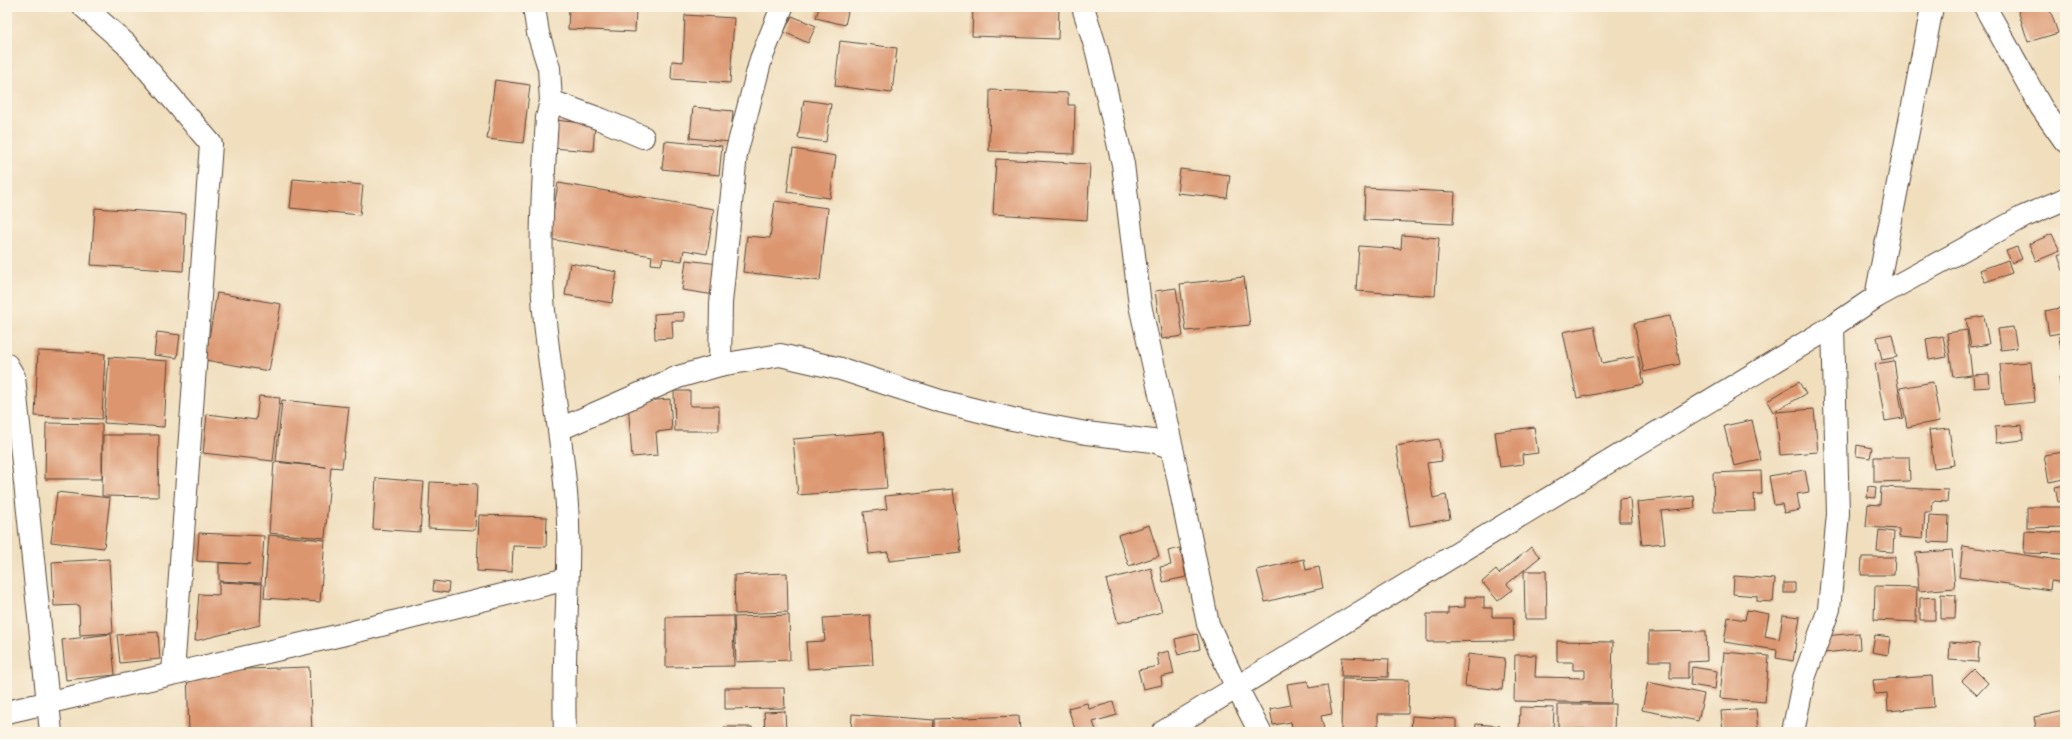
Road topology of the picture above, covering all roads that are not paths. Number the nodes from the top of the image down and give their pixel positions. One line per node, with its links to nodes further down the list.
1 (84, 7): 18 (street)
2 (534, 7): 7 (street)
3 (782, 7): 14 (street)
4 (1083, 7): 16 (street)
5 (1932, 7): 11 (street)
6 (1984, 7): 9 (street)
7 (551, 101): 8 (street); 15 (street)
8 (643, 137)
9 (2065, 141)
10 (2065, 199): 11 (street)
11 (1876, 297): 12 (street)
12 (1833, 326): 19 (street); 26 (street)
13 (7, 365): 20 (street)
14 (720, 365): 15 (street); 16 (street)
15 (560, 429): 17 (street)
16 (1172, 448): 19 (street)
17 (567, 579): 18 (street); 23 (street)
18 (173, 673): 20 (street)
19 (1236, 686): 24 (street); 25 (street)
20 (48, 703): 21 (street); 22 (street)
21 (7, 712)
22 (51, 732)
23 (565, 732)
24 (1163, 732)
25 (1260, 732)
26 (1792, 732)

